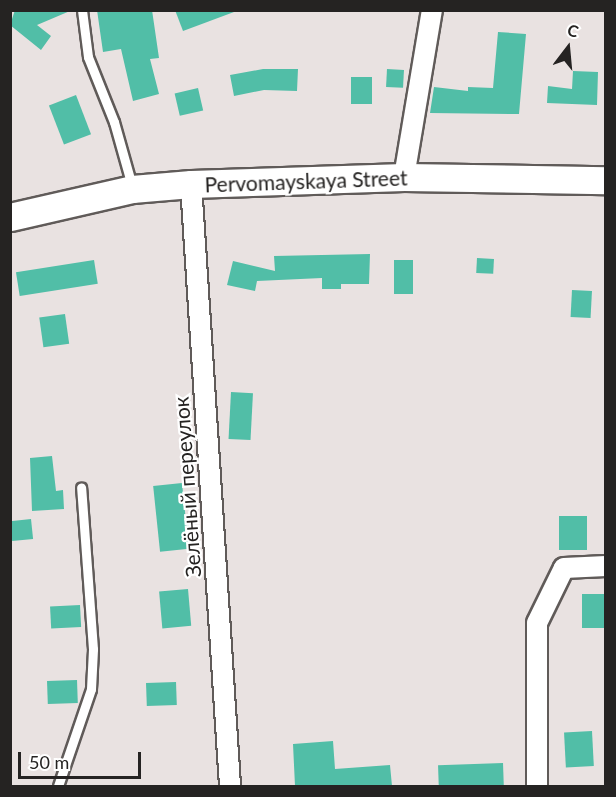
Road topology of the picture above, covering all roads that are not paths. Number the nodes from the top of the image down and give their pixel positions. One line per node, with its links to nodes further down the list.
1 (82, 10): 6 (lane)
2 (432, 10): 3 (street)
3 (404, 177): 4 (main road, Pervomayskaya Street); 5 (main road, Pervomayskaya Street)
4 (606, 180)
5 (191, 184): 6 (main road, Pervomayskaya Street); 11 (street, Зелёный переулок)
6 (132, 189): 7 (main road, Pervomayskaya Street)
7 (10, 217)
8 (81, 487): 10 (lane)
9 (606, 566): 12 (street)
10 (58, 786)
11 (230, 786)
12 (537, 786)

